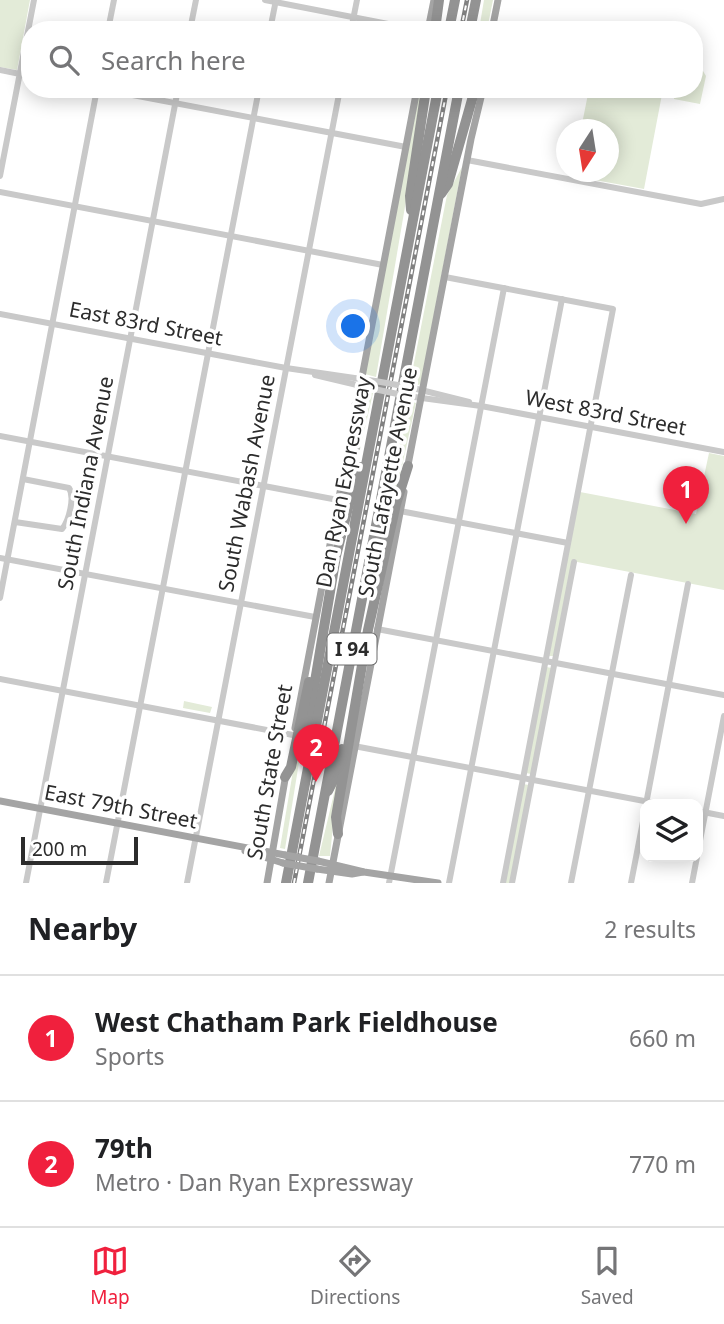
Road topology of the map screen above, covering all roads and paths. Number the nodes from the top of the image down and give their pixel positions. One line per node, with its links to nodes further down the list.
1 (34, 0): 12 (street)
2 (114, 0): 13 (street)
3 (196, 0): 14 (street)
4 (265, 0): 10 (street)
5 (357, 0): 11 (street)
6 (436, 0): 18 (main road); 19 (highway)
7 (455, 0): 20 (highway)
8 (476, 0): 21 (highway)
9 (498, 0): 22 (main road)
10 (276, 1): 11 (street); 15 (street)
11 (353, 17): 16 (street); 17 (street)
12 (30, 21)
13 (110, 21)
14 (192, 21)
15 (272, 21)
16 (352, 21)
17 (373, 21)
18 (430, 21)
19 (435, 21)
20 (451, 21)
21 (472, 21)
22 (494, 21)
23 (21, 69): 25 (street)
24 (0, 70): 25 (street)
25 (20, 74): 42 (street)
26 (97, 98): 46 (street)
27 (148, 98): 37 (street)
28 (177, 98): 37 (street, South Indiana Avenue)
29 (257, 98): 38 (street)
30 (338, 98): 39 (street, South Wabash Avenue)
31 (415, 98): 40 (main road, South State Street)
32 (425, 98): 47 (highway)
33 (436, 98): 47 (highway, Dan Ryan Expressway / I 94)
34 (457, 98): 45 (highway, Dan Ryan Expressway / I 94)
35 (472, 98): 45 (highway)
36 (481, 98): 41 (main road, South Lafayette Avenue)
37 (176, 103): 38 (street); 48 (street, South Indiana Avenue)
38 (253, 118): 39 (street); 49 (street)
39 (331, 133): 40 (street); 50 (street, South Wabash Avenue)
40 (406, 147): 51 (main road, South State Street)
41 (467, 160): 44 (street); 52 (main road, South Lafayette Avenue)
42 (0, 176)
43 (0, 192): 46 (street)
44 (724, 198)
45 (437, 201): 75 (highway, Dan Ryan Expressway / I 94)
46 (75, 206): 48 (street); 56 (street)
47 (413, 220): 70 (highway, Dan Ryan Expressway / I 94)
48 (153, 221): 49 (street); 57 (street, South Indiana Avenue)
49 (231, 236): 50 (street); 58 (street)
50 (309, 251): 51 (street); 59 (street, South Wabash Avenue)
51 (383, 265): 60 (main road, South State Street)
52 (445, 277): 53 (street); 61 (main road, South Lafayette Avenue)
53 (504, 288): 54 (street); 63 (street)
54 (562, 299): 64 (street); 65 (street)
55 (0, 314): 56 (street, East 83rd Street)
56 (52, 324): 57 (street, East 83rd Street); 67 (street)
57 (131, 338): 58 (street, East 83rd Street); 69 (street, South Indiana Avenue)
58 (208, 353): 59 (street, East 83rd Street); 72 (street)
59 (286, 368): 60 (street, East 83rd Street); 74 (street, South Wabash Avenue)
60 (360, 383): 61 (street, West 83rd Street, bridge); 61 (street, West 83rd Street, bridge); 62 (main road, South State Street)
61 (423, 395): 63 (street, West 83rd Street); 71 (main road, South Lafayette Avenue)
62 (356, 406): 76 (main road, South State Street); 82 (highway)
63 (481, 406): 64 (street, West 83rd Street); 79 (street)
64 (540, 417): 65 (street, West 83rd Street); 80 (street)
65 (590, 427): 68 (street, West 83rd Street); 81 (street)
66 (0, 436): 67 (street)
67 (31, 442): 69 (street); 73 (street)
68 (724, 452)
69 (108, 456): 72 (street); 85 (street, South Indiana Avenue)
70 (366, 458): 82 (highway); 108 (highway, Dan Ryan Expressway / I 94)
71 (408, 466): 77 (main road, South Lafayette Avenue); 92 (highway)
72 (186, 471): 74 (street); 88 (street)
73 (23, 478): 78 (street); 78 (street)
74 (263, 486): 76 (street); 90 (street, South Wabash Avenue)
75 (381, 497): 92 (highway); 117 (highway, Dan Ryan Expressway / I 94)
76 (338, 500): 91 (main road, South State Street)
77 (400, 511): 79 (street); 92 (main road, South Lafayette Avenue)
78 (15, 522): 83 (street)
79 (458, 522): 80 (street); 93 (street)
80 (517, 533): 81 (street); 94 (street)
81 (568, 543): 95 (street)
82 (336, 556): 91 (highway)
83 (4, 558): 85 (street); 89 (street)
84 (574, 562): 96 (street)
85 (86, 573): 88 (street); 100 (street, South Indiana Avenue)
86 (631, 575): 97 (street)
87 (688, 584): 99 (street)
88 (163, 589): 90 (street); 103 (street)
89 (0, 597)
90 (241, 603): 91 (street); 105 (street, South Wabash Avenue)
91 (319, 621): 106 (main road, South State Street); 108 (highway); 111 (highway)
92 (372, 629): 93 (street); 101 (highway); 107 (main road, South Lafayette Avenue)
93 (436, 640): 94 (street); 109 (street)
94 (494, 651): 95 (street); 110 (street)
95 (545, 661): 96 (street); 112 (street)
96 (555, 663): 97 (street); 113 (street)
97 (611, 673): 99 (street); 114 (street)
98 (0, 679): 100 (street)
99 (669, 684): 102 (street); 115 (street)
100 (63, 691): 103 (street); 120 (street, South Indiana Avenue)
101 (356, 695): 117 (highway); 124 (highway)
102 (724, 695)
103 (141, 706): 105 (street); 123 (street)
104 (724, 716): 119 (street)
105 (218, 721): 106 (street); 126 (street, South Wabash Avenue)
106 (293, 735): 111 (main road, South State Street)
107 (354, 746): 109 (street); 124 (main road, South Lafayette Avenue)
108 (310, 754): 135 (highway, Dan Ryan Expressway / I 94)
109 (413, 757): 110 (street); 130 (street)
110 (472, 769): 112 (street); 139 (street)
111 (285, 777): 127 (main road, South State Street)
112 (523, 778): 113 (street); 140 (street)
113 (532, 780): 114 (street); 141 (street)
114 (589, 791): 118 (street); 142 (street)
115 (648, 799)
116 (0, 801): 120 (main road, East 79th Street)
117 (323, 802): 136 (highway, Dan Ryan Expressway / I 94)
118 (640, 802)
119 (703, 804)
120 (40, 809): 123 (main road, East 79th Street); 131 (street, South Indiana Avenue)
121 (703, 812): 122 (street)
122 (724, 816)
123 (118, 823): 126 (main road, East 79th Street); 132 (street)
124 (338, 834): 129 (main road, South Lafayette Avenue)
125 (640, 837): 143 (street)
126 (196, 838): 127 (main road, East 79th Street); 133 (street, South Wabash Avenue)
127 (272, 856): 129 (main road, East 79th Street, bridge); 134 (main road, South State Street)
128 (696, 862): 144 (street)
129 (332, 868): 130 (main road, East 79th Street); 137 (main road, South Lafayette Avenue)
130 (389, 879): 138 (main road, East 79th Street)
131 (26, 883)
132 (106, 883)
133 (187, 883)
134 (267, 883)
135 (286, 883)
136 (308, 883)
137 (329, 883)
138 (438, 883)
139 (450, 883)
140 (503, 883)
141 (512, 883)
142 (571, 883)
143 (631, 883)
144 (692, 883)

